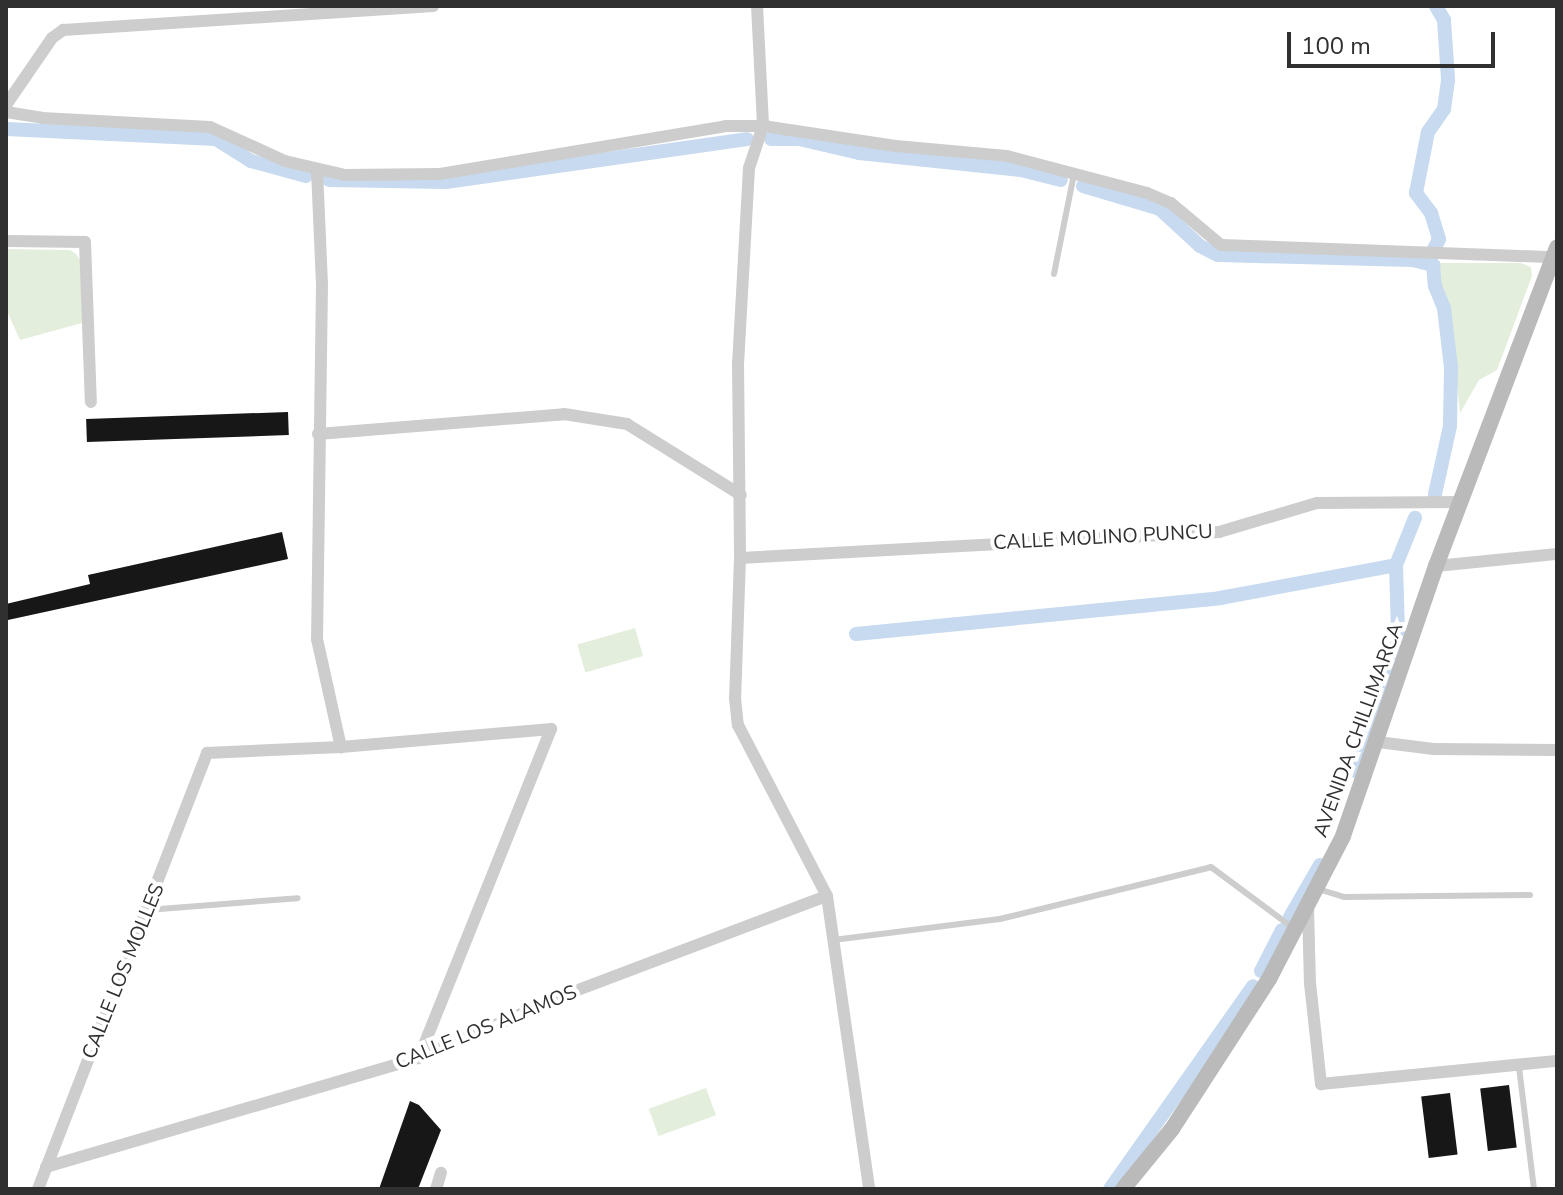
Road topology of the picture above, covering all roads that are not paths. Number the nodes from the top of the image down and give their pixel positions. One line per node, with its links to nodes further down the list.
1 (433, 6): 3 (street)
2 (757, 6): 5 (street)
3 (6, 105)
4 (6, 112): 6 (street)
5 (763, 126): 6 (street); 7 (street); 13 (street)
6 (317, 170): 12 (street)
7 (1074, 174): 9 (street); 10 (lane)
8 (6, 241): 11 (street)
9 (1555, 252): 14 (street, AVENIDA CHILLIMARCA)
10 (1054, 274)
11 (91, 402)
12 (318, 434): 13 (street); 19 (street)
13 (741, 495): 16 (street)
14 (1462, 502): 16 (street, CALLE MOLINO PUNCU); 17 (street, AVENIDA CHILLIMARCA)
15 (1557, 554): 17 (street)
16 (740, 558): 23 (street)
17 (1436, 566): 18 (street, AVENIDA CHILLIMARCA)
18 (1378, 742): 20 (street); 21 (street, AVENIDA CHILLIMARCA)
19 (341, 747): 26 (street, CALLE LOS MOLLES); 29 (street)
20 (1557, 750)
21 (1316, 888): 22 (lane); 25 (street, AVENIDA CHILLIMARCA)
22 (1530, 895)
23 (827, 896): 28 (street); 29 (street, CALLE LOS ALAMOS)
24 (298, 898): 26 (lane)
25 (1308, 908): 27 (street, AVENIDA CHILLIMARCA); 31 (street)
26 (147, 910): 32 (street, CALLE LOS MOLLES)
27 (1296, 930): 28 (lane); 37 (street, AVENIDA CHILLIMARCA)
28 (833, 940): 36 (street)
29 (419, 1058): 32 (street, CALLE LOS ALAMOS)
30 (1557, 1061): 31 (street)
31 (1519, 1067): 38 (lane)
32 (46, 1167): 34 (street, CALLE LOS MOLLES)
33 (441, 1173): 35 (street)
34 (38, 1189)
35 (436, 1189)
36 (869, 1189)
37 (1123, 1189)
38 (1534, 1189)

